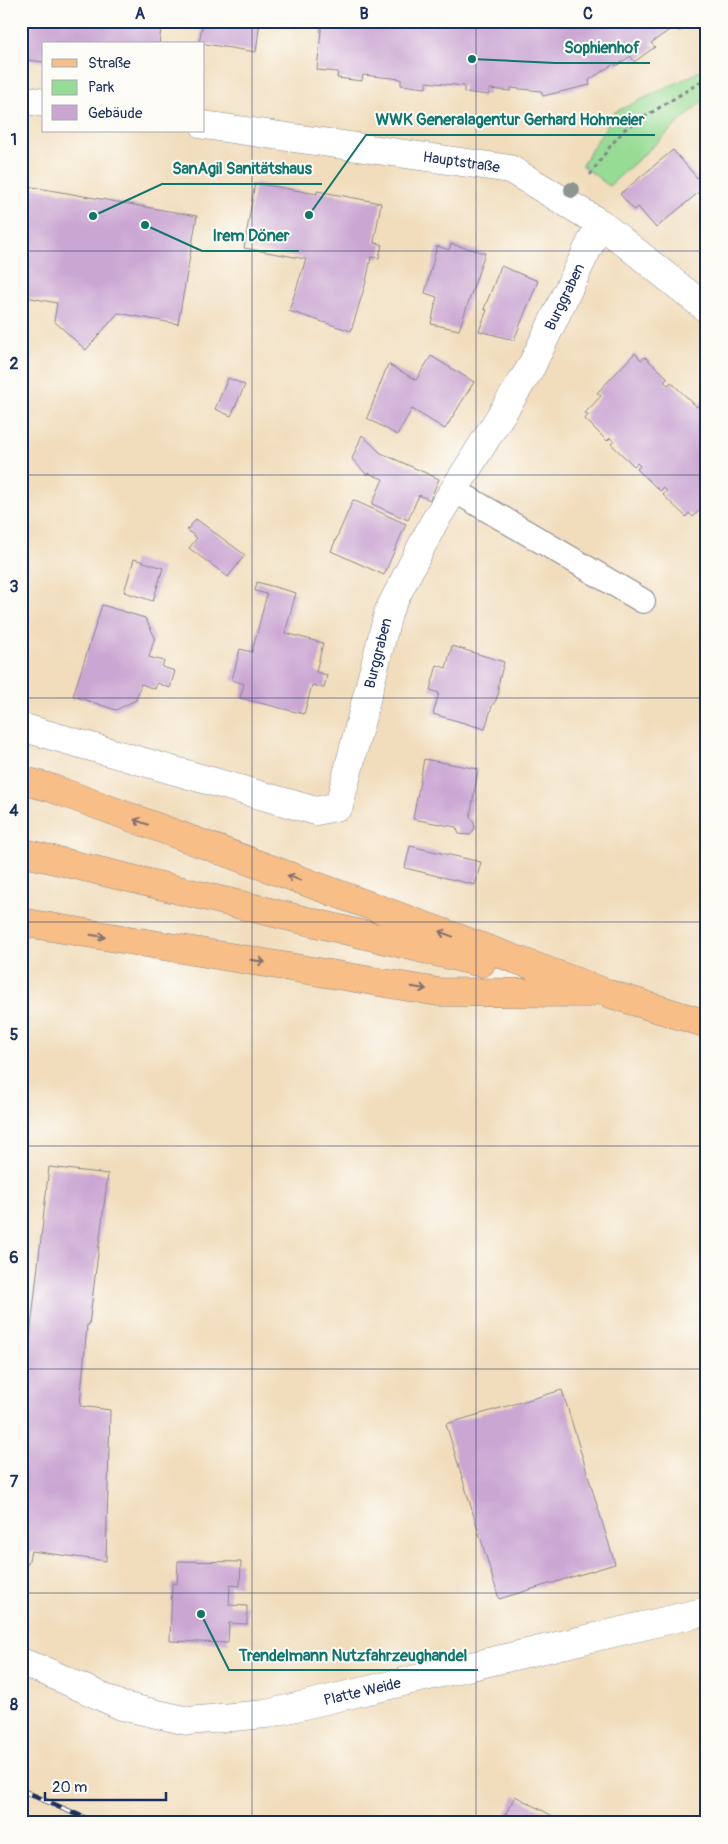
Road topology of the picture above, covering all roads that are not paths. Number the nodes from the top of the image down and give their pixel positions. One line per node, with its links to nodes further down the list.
1 (21, 99): 2 (street)
2 (42, 103)
3 (205, 125): 4 (street, Hauptstraße)
4 (600, 223): 5 (street, Hauptstraße); 6 (street, Burggraben)
5 (707, 309)
6 (454, 490): 7 (lane); 8 (street, Burggraben)
7 (642, 601)
8 (21, 727)
9 (21, 780): 12 (main road, one-way to 9)
10 (21, 852): 12 (main road)
11 (21, 922): 12 (main road, one-way to 12)
12 (607, 993): 13 (main road)
13 (707, 1024)
14 (707, 1611): 15 (street, Platte Weide)
15 (21, 1662)

